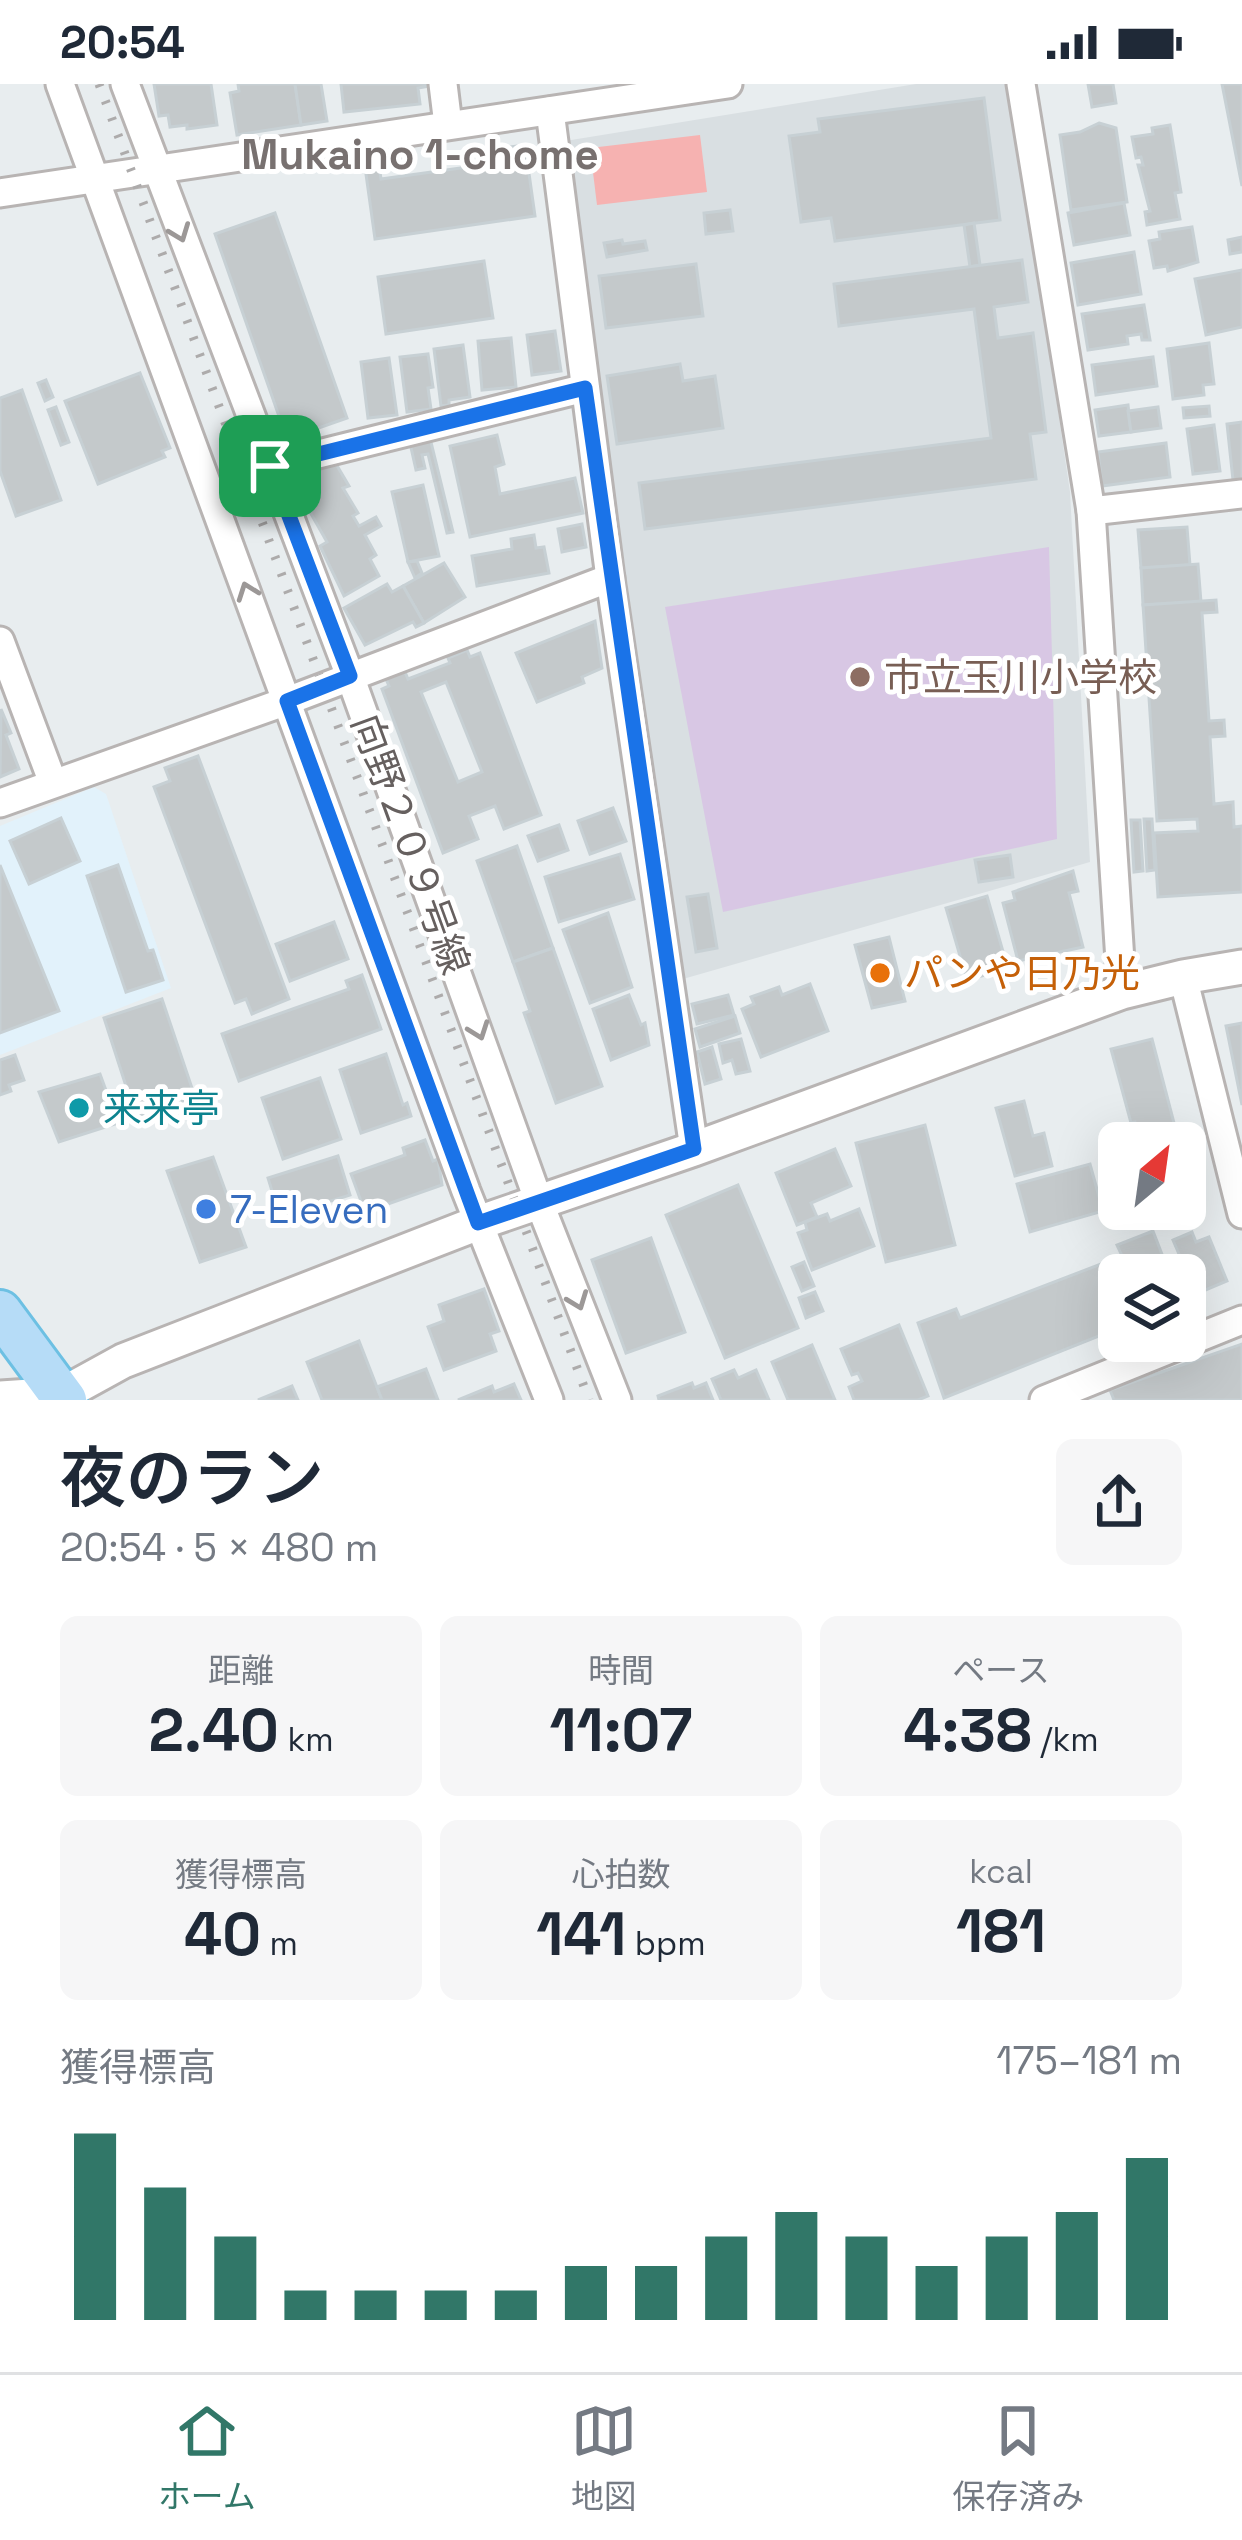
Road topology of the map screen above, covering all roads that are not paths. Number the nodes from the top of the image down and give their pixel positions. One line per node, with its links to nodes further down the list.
1 (60, 84): 9 (street)
2 (124, 84): 8 (street, 向野２０９号線)
3 (443, 84): 7 (street)
4 (728, 84): 6 (street)
5 (1021, 84): 14 (street)
6 (550, 111): 7 (street); 11 (street)
7 (448, 124): 8 (street)
8 (156, 171): 9 (street); 12 (street, 向野２０９号線, one-way to 12)
9 (96, 181): 10 (street); 18 (street, one-way to 9)
10 (0, 193)
11 (585, 388): 12 (street); 15 (street)
12 (270, 466): 17 (street, 向野２０９号線)
13 (1242, 494): 14 (street)
14 (1091, 512): 23 (street)
15 (610, 578): 17 (street); 24 (street)
16 (0, 641): 19 (street)
17 (350, 676): 18 (street); 25 (street, 向野２０９号線, one-way to 25)
18 (287, 701): 19 (street); 27 (street)
19 (53, 783): 20 (street)
20 (0, 803)
21 (1242, 968): 22 (street)
22 (1183, 976): 23 (street); 26 (street)
23 (1122, 992): 24 (street)
24 (694, 1149): 25 (street)
25 (539, 1202): 27 (street); 34 (street, 向野２０９号線, one-way to 34)
26 (1242, 1214)
27 (478, 1223): 32 (street); 33 (street)
28 (0, 1312): 32 (main road)
29 (1242, 1320): 35 (street)
30 (0, 1385): 32 (street)
31 (0, 1398): 32 (street)
32 (58, 1399)
33 (549, 1400)
34 (617, 1400)
35 (1044, 1400)

